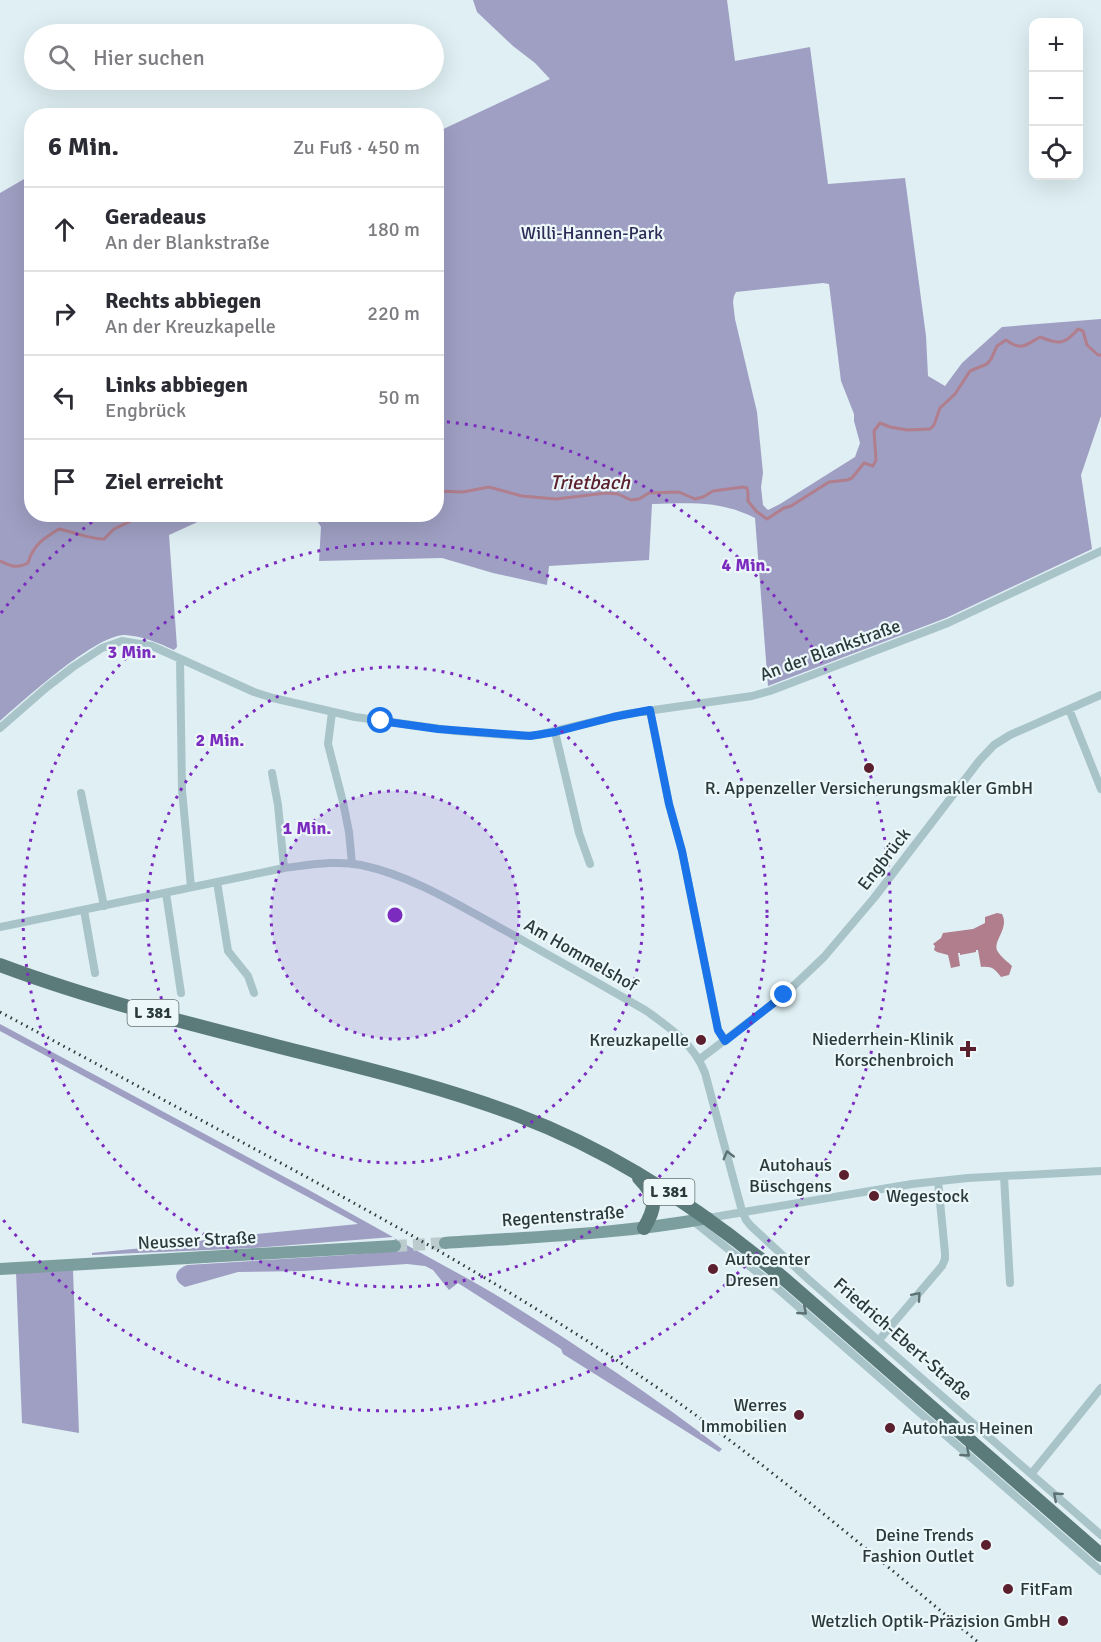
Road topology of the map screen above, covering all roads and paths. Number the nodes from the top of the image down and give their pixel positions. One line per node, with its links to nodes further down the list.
1 (1101, 551): 5 (street, An der Blankstraße)
2 (180, 658): 6 (street, An der Blankstraße); 7 (street, An der Blankstraße); 16 (street)
3 (1101, 695): 4 (street, Engbrück)
4 (1069, 709): 10 (street); 25 (street, Engbrück)
5 (650, 710): 8 (street, An der Blankstraße); 25 (street)
6 (332, 712): 8 (street, An der Blankstraße); 12 (street)
7 (0, 728)
8 (555, 732): 13 (street)
9 (272, 773): 14 (street)
10 (1101, 789)
11 (81, 793): 18 (street)
12 (352, 864): 14 (street, Am Hommelshof); 26 (street, Am Hommelshof)
13 (590, 864)
14 (284, 868): 15 (street, Am Hommelshof)
15 (217, 882): 16 (street, Am Hommelshof); 24 (street)
16 (191, 887): 17 (street, Am Hommelshof)
17 (166, 893): 18 (street, Am Hommelshof); 23 (street)
18 (104, 906): 19 (street, Am Hommelshof)
19 (84, 910): 20 (street, Am Hommelshof); 22 (street)
20 (0, 927)
21 (0, 966): 27 (main road, L 381)
22 (95, 973)
23 (181, 993)
24 (254, 993)
25 (725, 1041): 26 (street, Engbrück)
26 (700, 1059): 31 (street, Am Hommelshof, one-way to 26)
27 (629, 1168): 32 (main road, L 381); 34 (main road)
28 (1101, 1171): 29 (street, Regentenstraße)
29 (1004, 1176): 30 (street, Regentenstraße); 38 (street)
30 (938, 1181): 31 (street, Regentenstraße); 39 (street, one-way to 30)
31 (742, 1211): 32 (street, Regentenstraße); 39 (street, Friedrich-Ebert-Straße)
32 (708, 1218): 33 (street, Regentenstraße); 43 (main road, L 381)
33 (693, 1221): 34 (street, Regentenstraße); 44 (street, one-way to 44)
34 (644, 1228): 35 (street, Regentenstraße)
35 (445, 1243)
36 (395, 1246): 37 (street, Neusser Straße)
37 (0, 1269)
38 (1010, 1283)
39 (879, 1340): 41 (street, Friedrich-Ebert-Straße)
40 (1101, 1388): 41 (street)
41 (1032, 1473): 42 (street, Friedrich-Ebert-Straße, one-way to 41)
42 (1101, 1534)
43 (1101, 1555)
44 (1101, 1571)

